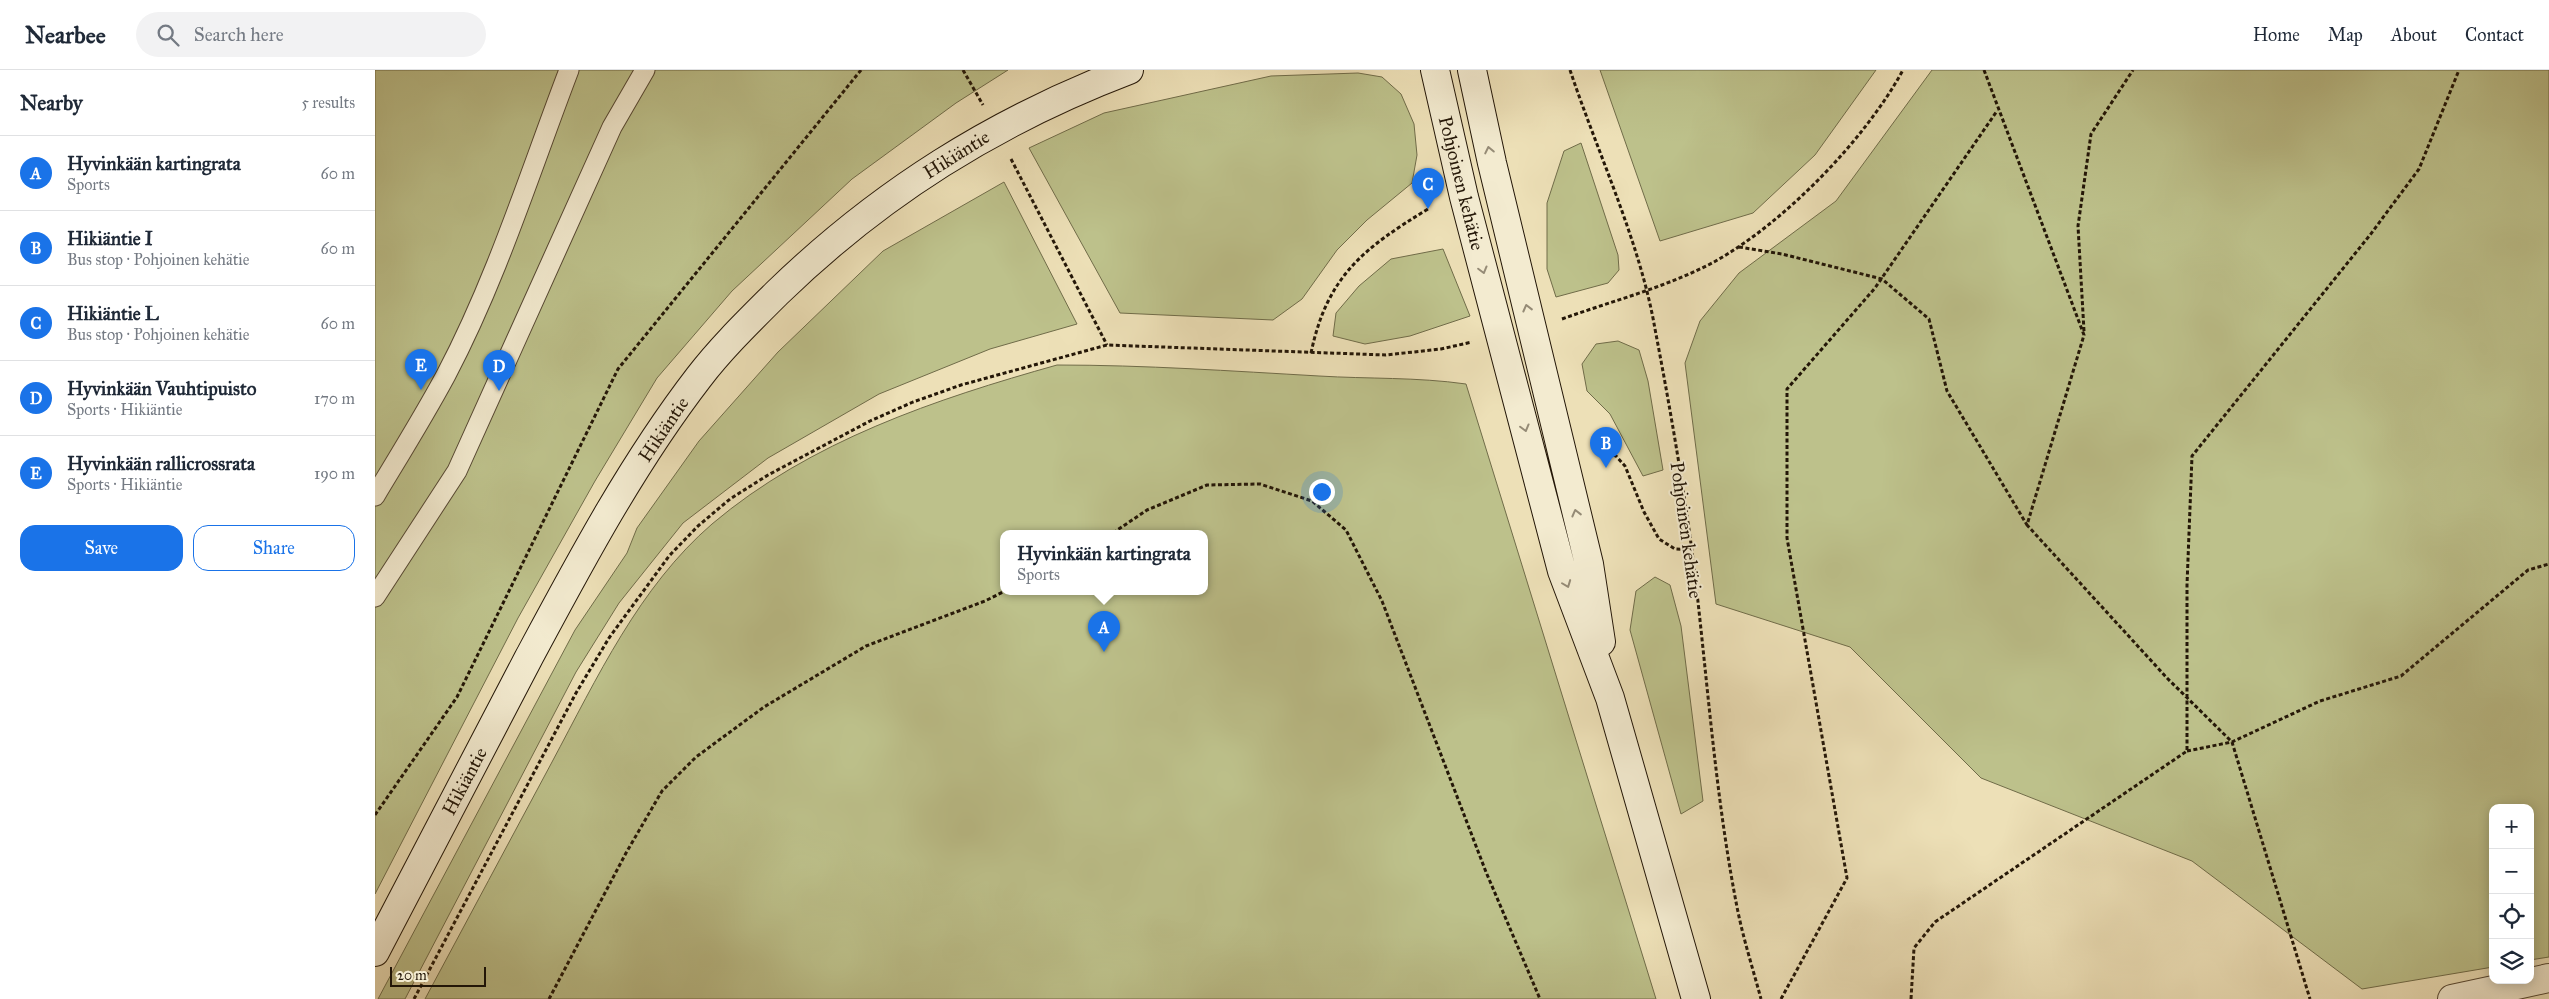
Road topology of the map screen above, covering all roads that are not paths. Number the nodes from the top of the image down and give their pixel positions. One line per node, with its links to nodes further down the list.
1 (569, 70): 6 (lane)
2 (645, 70): 7 (lane)
3 (1129, 70): 9 (main road, Hikiäntie)
4 (1435, 70): 8 (main road, Pohjoinen kehätie, one-way to 8)
5 (1472, 70): 8 (main road, Pohjoinen kehätie, one-way to 5)
6 (375, 496)
7 (375, 596)
8 (1610, 698): 11 (main road, Pohjoinen kehätie)
9 (375, 952)
10 (2549, 978): 12 (main road)
11 (1696, 999)
12 (2452, 999)

